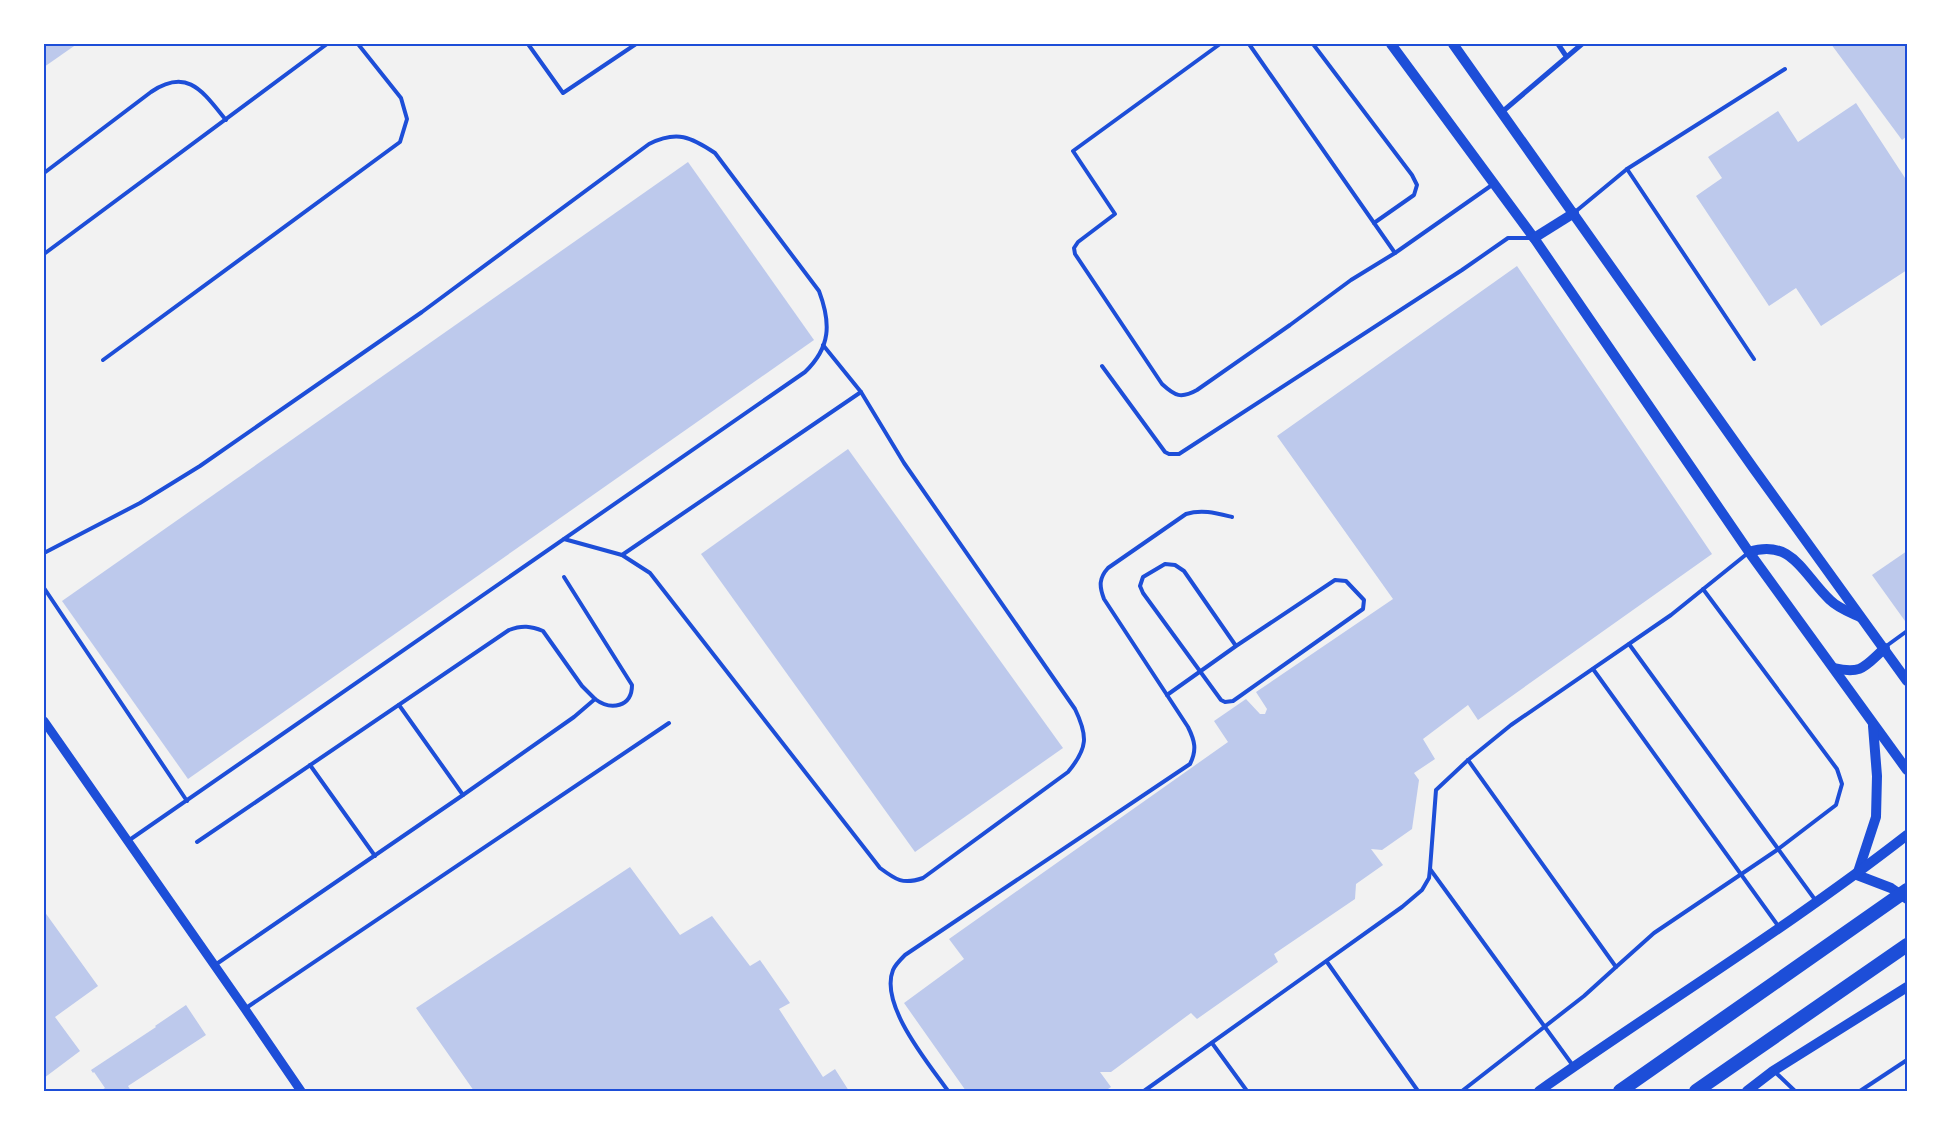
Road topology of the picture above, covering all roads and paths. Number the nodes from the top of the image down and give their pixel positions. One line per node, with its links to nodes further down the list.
1 (327, 44): 15 (lane)
2 (358, 44): 26 (lane)
3 (528, 44): 4 (lane)
4 (636, 44)
5 (1220, 44): 22 (lane)
6 (1249, 44): 20 (lane)
7 (1313, 44): 20 (lane)
8 (1391, 44): 18 (main road)
9 (1453, 44): 14 (main road)
10 (1558, 44): 12 (street)
11 (1582, 44): 12 (street)
12 (1566, 56): 14 (street)
13 (1786, 69): 16 (lane)
14 (1502, 112): 19 (main road)
15 (226, 120): 17 (lane); 23 (lane)
16 (1627, 170): 19 (lane); 25 (lane)
17 (44, 173)
18 (1494, 184): 21 (main road); 22 (lane)
19 (1574, 213): 21 (main road); 37 (main road)
20 (1374, 223): 22 (lane)
21 (1534, 238): 27 (lane); 32 (main road)
22 (1395, 253)
23 (44, 254)
24 (823, 345): 28 (lane); 30 (lane); 31 (lane)
25 (1754, 358)
26 (103, 360)
27 (1102, 366)
28 (861, 392): 33 (lane); 33 (lane)
29 (1232, 517): 46 (lane)
30 (564, 539): 33 (lane); 56 (lane)
31 (44, 552)
32 (1750, 552): 36 (lane); 37 (main road); 42 (main road)
33 (622, 555)
34 (564, 577): 47 (lane)
35 (44, 588): 56 (lane)
36 (1703, 589): 39 (lane); 60 (lane)
37 (1863, 619): 41 (main road)
38 (1907, 631): 41 (lane)
39 (1628, 644): 43 (lane); 60 (lane)
40 (1236, 646): 44 (lane); 44 (lane); 44 (lane)
41 (1885, 648): 42 (main road); 45 (main road)
42 (1834, 668): 51 (main road)
43 (1593, 669): 52 (lane); 63 (lane)
44 (1201, 672): 46 (lane)
45 (1907, 681)
46 (1167, 695): 81 (lane)
47 (595, 699): 48 (lane); 55 (lane)
48 (399, 705): 53 (lane); 55 (lane)
49 (44, 721): 58 (street)
50 (669, 723): 74 (lane)
51 (1873, 724): 54 (main road); 64 (main road)
52 (1468, 760): 62 (lane); 72 (lane)
53 (310, 766): 59 (lane); 61 (lane)
54 (1907, 770)
55 (463, 795): 61 (lane)
56 (187, 801): 58 (lane)
57 (1907, 836): 64 (main road)
58 (128, 841): 71 (street)
59 (197, 842)
60 (1777, 850): 63 (lane); 67 (lane)
61 (375, 856): 71 (lane)
62 (1430, 869): 70 (lane); 75 (lane)
63 (1742, 873): 68 (lane); 72 (lane)
64 (1857, 874): 66 (main road); 67 (main road)
65 (1907, 890): 87 (highway)
66 (1907, 899)
67 (1817, 903): 68 (main road)
68 (1780, 928): 78 (main road)
69 (1907, 945): 88 (highway)
70 (1327, 962): 76 (lane); 84 (lane)
71 (214, 966): 74 (street)
72 (1616, 967): 75 (lane)
73 (1905, 987): 79 (main road)
74 (245, 1009): 80 (street)
75 (1544, 1026): 78 (lane); 85 (lane)
76 (1212, 1043): 82 (lane); 83 (lane)
77 (1907, 1060): 91 (lane)
78 (1574, 1067): 86 (main road)
79 (1773, 1071): 89 (main road); 90 (lane)
80 (300, 1091)
81 (948, 1091)
82 (1144, 1091)
83 (1247, 1091)
84 (1418, 1091)
85 (1462, 1091)
86 (1539, 1091)
87 (1620, 1091)
88 (1696, 1091)
89 (1747, 1091)
90 (1795, 1091)
91 (1860, 1091)

